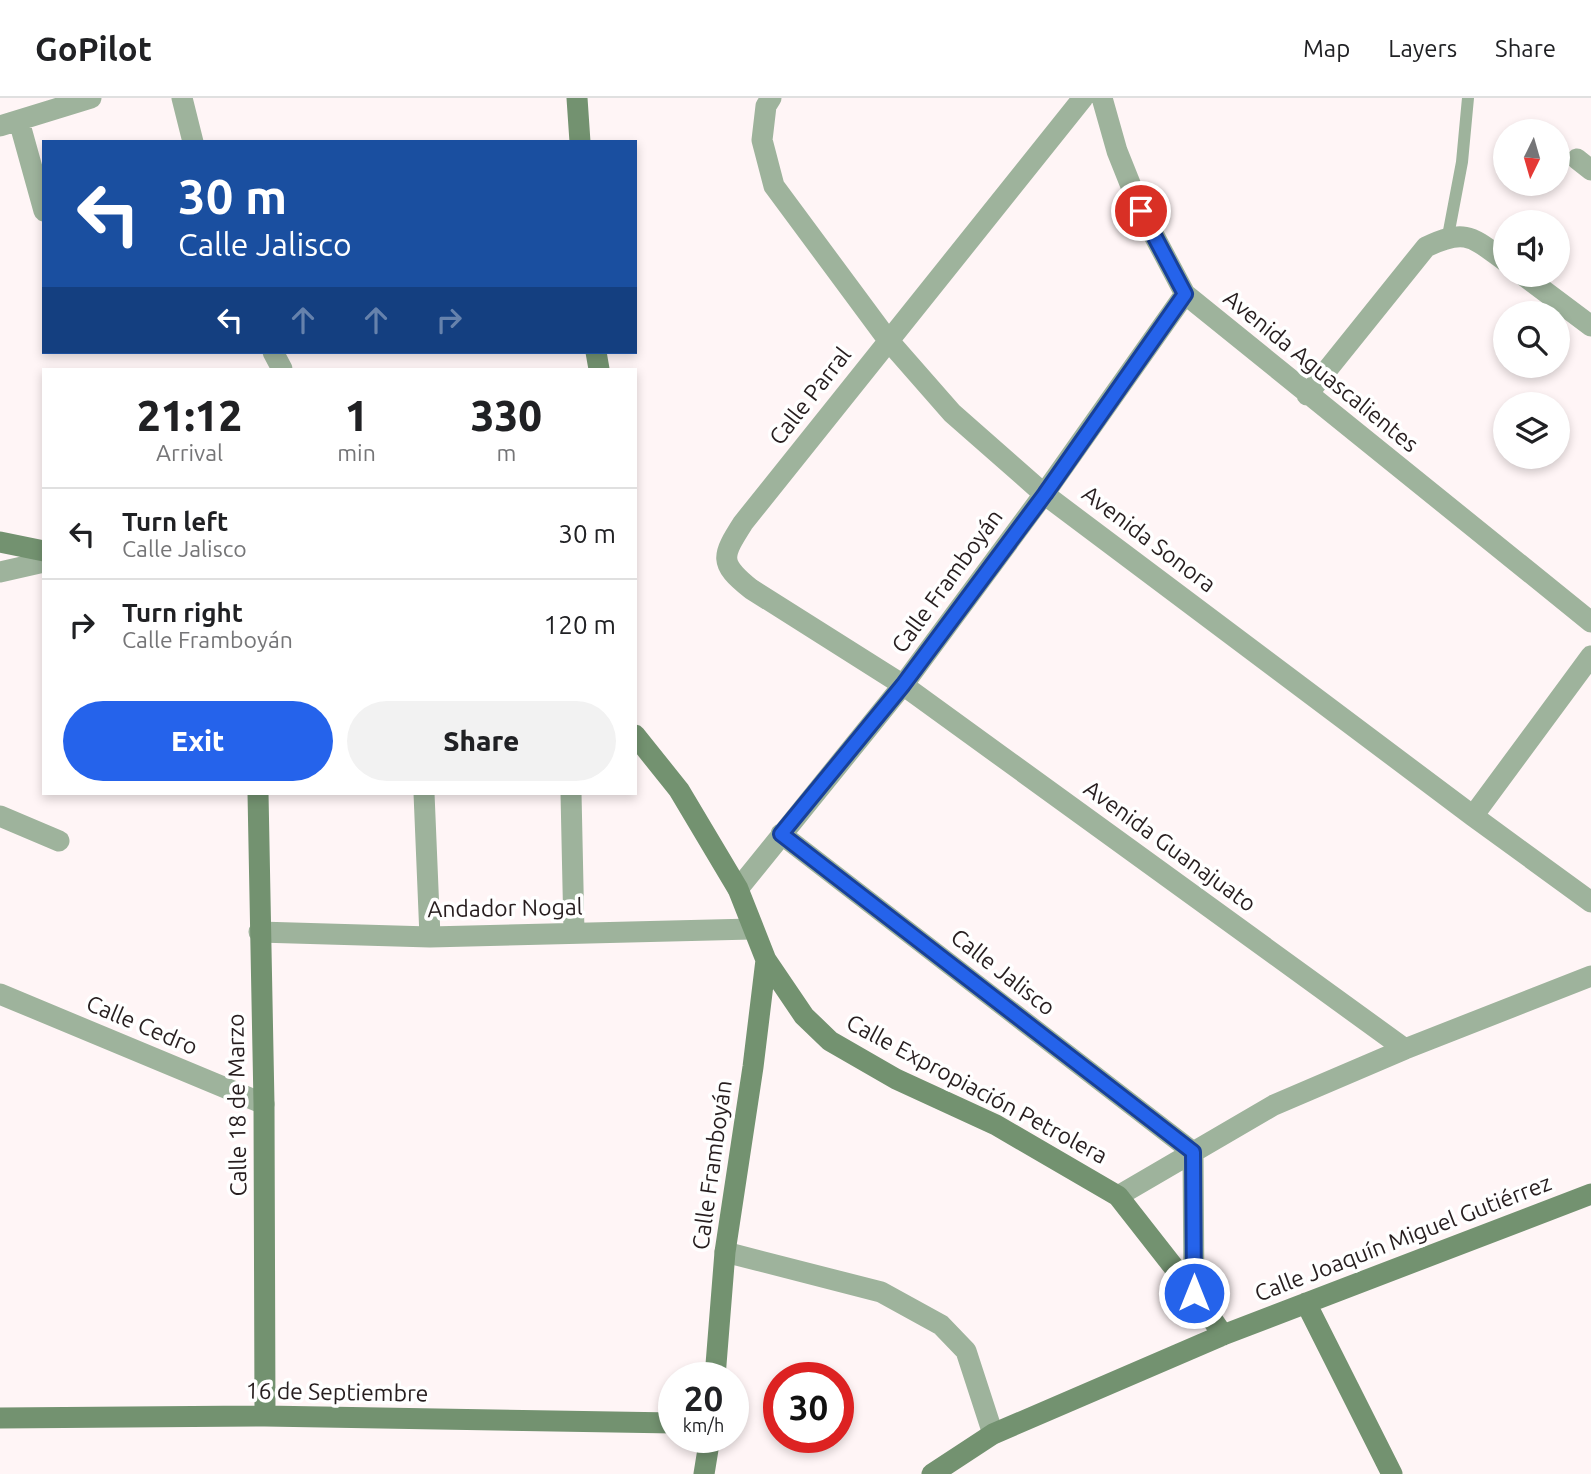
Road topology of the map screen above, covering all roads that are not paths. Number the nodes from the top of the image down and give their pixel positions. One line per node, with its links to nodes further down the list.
1 (91, 98): 8 (street)
2 (182, 98): 10 (street)
3 (577, 98): 11 (street)
4 (771, 98): 18 (street, Avenida Sonora)
5 (1083, 98): 18 (street, Calle Parral)
6 (1102, 98): 16 (street, Avenida Aguascalientes)
7 (1468, 98): 13 (lane)
8 (63, 101): 9 (street)
9 (9, 123): 12 (street)
10 (193, 140)
11 (580, 140)
12 (42, 206)
13 (1448, 236): 14 (street); 19 (street)
14 (1493, 253)
15 (1539, 287): 17 (street)
16 (1185, 294): 19 (street, Avenida Aguascalientes); 20 (street, Calle Framboyán)
17 (1591, 326)
18 (888, 340): 20 (street, Avenida Sonora); 27 (street, Calle Parral)
19 (1307, 395): 25 (street, Avenida Aguascalientes)
20 (1045, 494): 27 (street, Calle Framboyán); 33 (street, Avenida Sonora)
21 (0, 542): 22 (street)
22 (42, 551)
23 (42, 562): 24 (street)
24 (0, 572)
25 (1591, 622)
26 (1591, 656): 33 (street)
27 (903, 685): 34 (street, Calle Framboyán); 45 (street, Avenida Guanajuato)
28 (637, 738): 36 (street, Calle Expropiación Petrolera)
29 (258, 795): 39 (street, Calle 18 de Marzo)
30 (424, 795): 41 (street)
31 (571, 795): 40 (street)
32 (0, 816): 35 (street)
33 (1473, 816): 37 (street, Avenida Sonora)
34 (781, 834): 36 (street, Calle Framboyán); 47 (street, Calle Jalisco)
35 (59, 841)
36 (738, 889): 38 (street, Calle Expropiación Petrolera)
37 (1591, 902)
38 (752, 929): 40 (street, Andador Nogal); 42 (street, Calle Expropiación Petrolera)
39 (259, 932): 41 (street, Andador Nogal); 46 (street, Calle 18 de Marzo)
40 (574, 933): 41 (street, Andador Nogal)
41 (429, 937)
42 (766, 960): 49 (street, Calle Expropiación Petrolera); 50 (street, Calle Framboyán)
43 (1591, 976): 45 (street)
44 (0, 994): 46 (street, Calle Cedro)
45 (1405, 1049): 47 (street)
46 (264, 1104): 55 (street, Calle 18 de Marzo)
47 (1193, 1152): 49 (street); 51 (street)
48 (1591, 1194): 52 (street, Calle Joaquín Miguel Gutiérrez)
49 (1118, 1196): 51 (street, Calle Expropiación Petrolera)
50 (725, 1252): 54 (street, Calle Framboyán); 58 (street)
51 (1194, 1293): 53 (street, Calle Expropiación Petrolera)
52 (1306, 1303): 53 (street, Calle Joaquín Miguel Gutiérrez); 62 (street)
53 (1223, 1335): 58 (street, Calle Joaquín Miguel Gutiérrez)
54 (717, 1362)
55 (265, 1416): 56 (street, 16 de Septiembre); 57 (street, 16 de Septiembre)
56 (0, 1418)
57 (658, 1423)
58 (993, 1434): 61 (street, Calle Joaquín Miguel Gutiérrez)
59 (707, 1453): 60 (street)
60 (704, 1474)
61 (932, 1474)
62 (1392, 1474)

